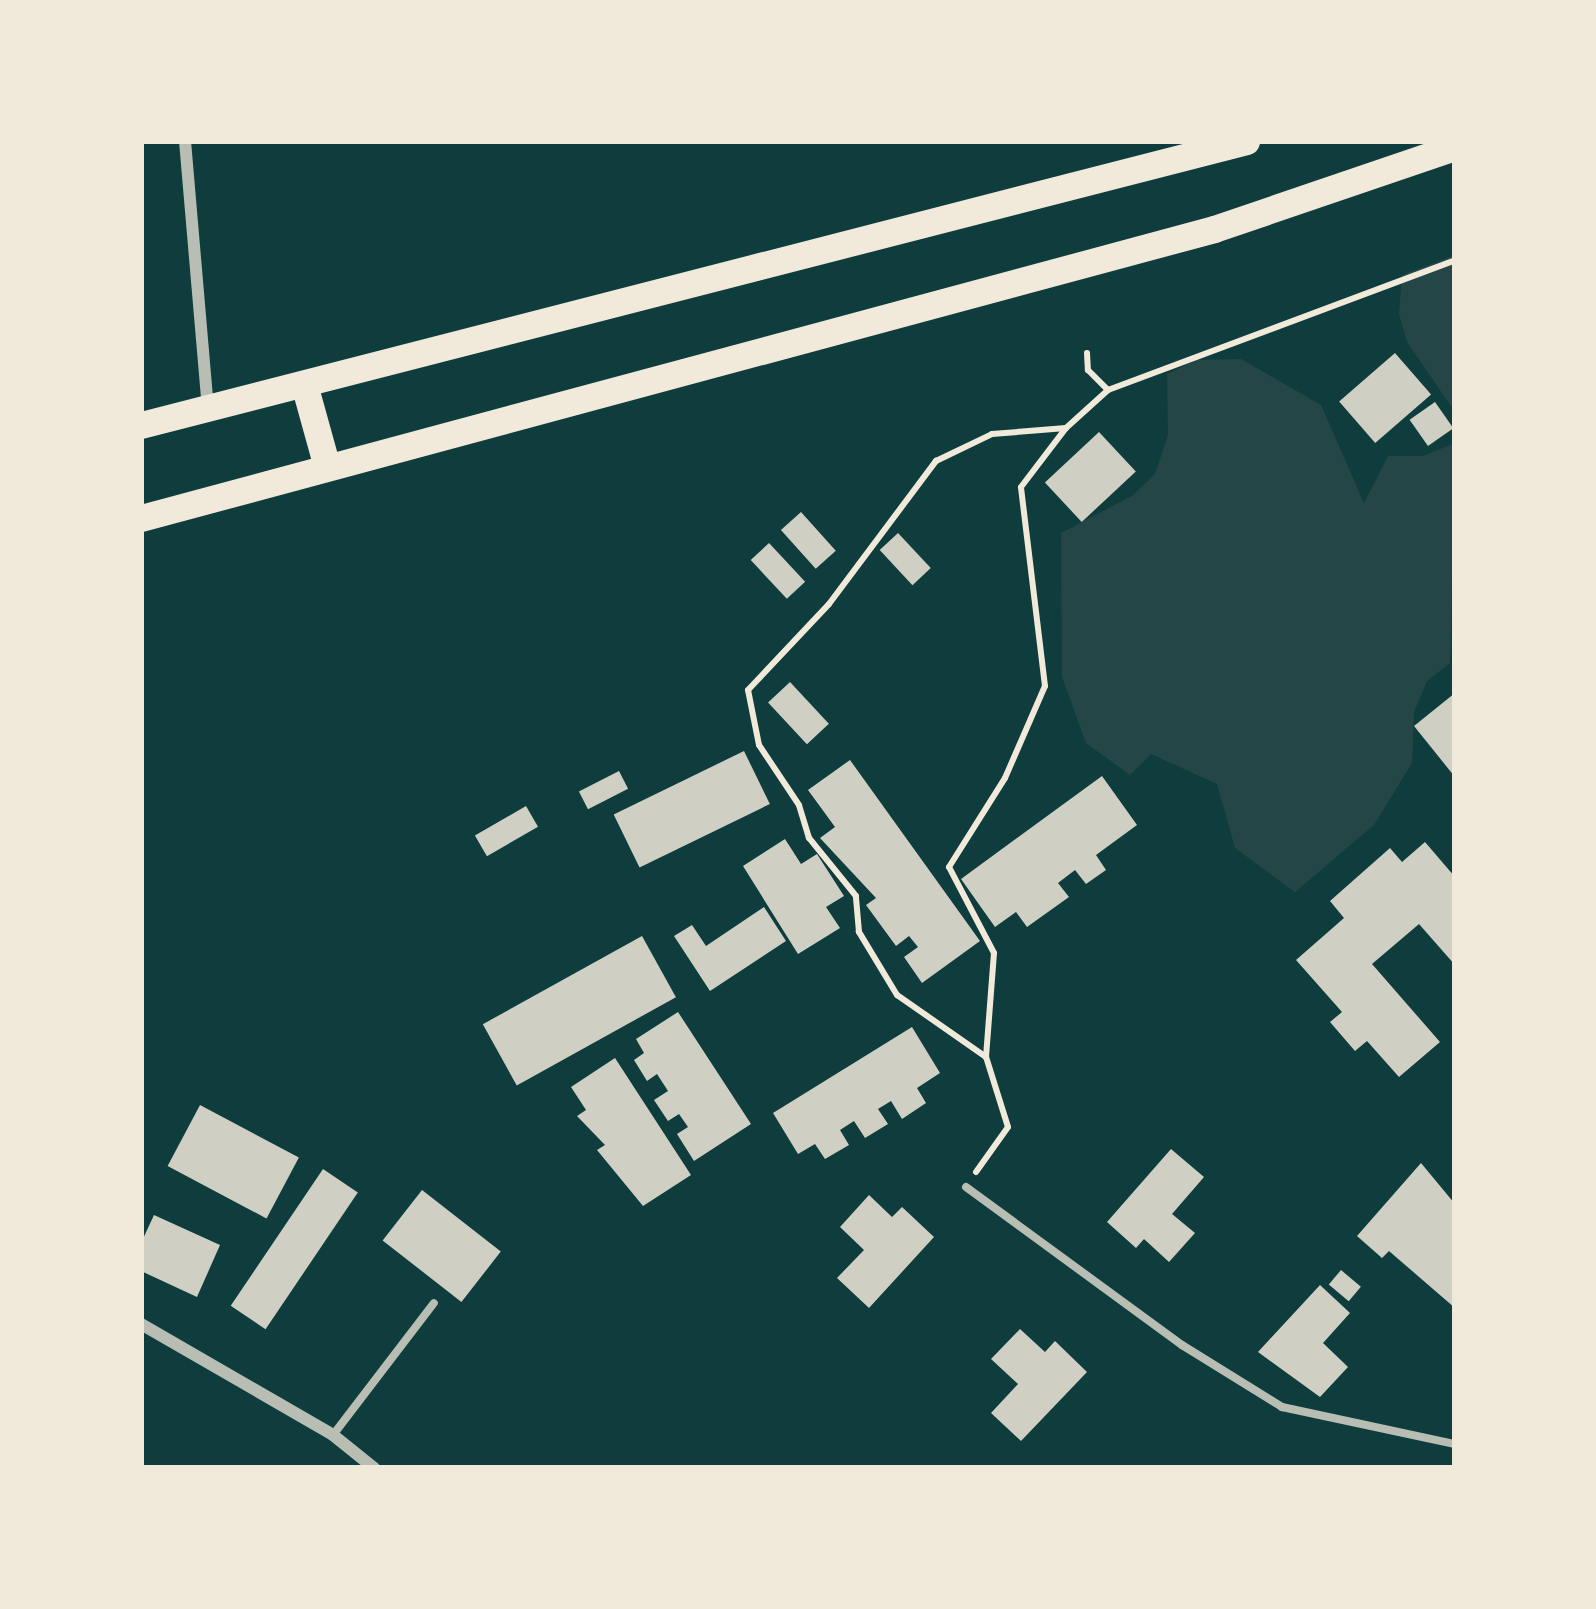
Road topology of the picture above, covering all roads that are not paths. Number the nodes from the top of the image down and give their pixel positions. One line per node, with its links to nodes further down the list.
1 (185, 141): 5 (street)
2 (1246, 141): 4 (highway)
3 (1455, 147): 7 (highway)
4 (304, 384): 5 (highway); 7 (highway)
5 (208, 409): 6 (highway)
6 (141, 425)
7 (327, 467): 8 (highway)
8 (141, 518)
9 (966, 1187): 13 (lane)
10 (434, 1303): 12 (lane)
11 (141, 1324): 12 (street)
12 (333, 1435): 14 (street)
13 (1455, 1444)
14 (374, 1468)

